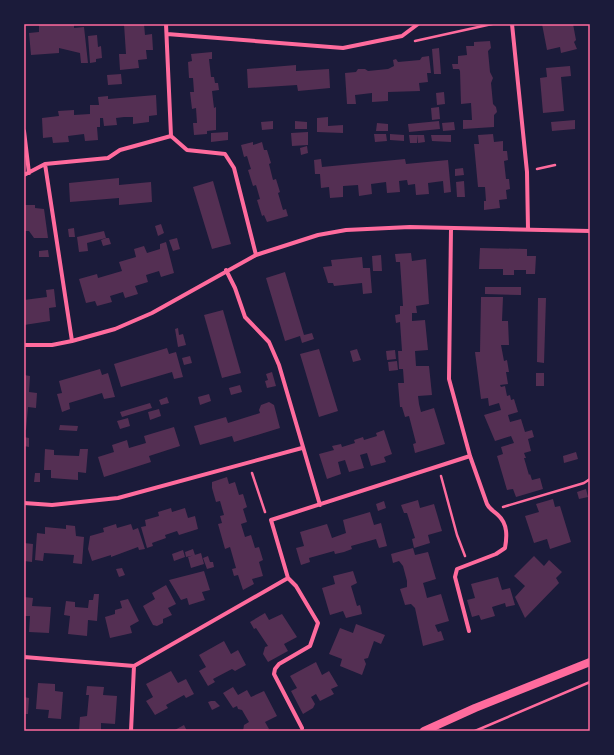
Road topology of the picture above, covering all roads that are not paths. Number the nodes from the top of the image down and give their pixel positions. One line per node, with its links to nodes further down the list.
1 (166, 24): 4 (street)
2 (418, 24): 4 (street)
3 (512, 24): 11 (street)
4 (167, 34): 6 (street)
5 (24, 130): 8 (street)
6 (170, 136): 7 (street); 13 (street)
7 (45, 164): 8 (street); 15 (street)
8 (29, 173): 9 (street)
9 (24, 175)
10 (451, 229): 11 (street); 13 (street); 18 (street)
11 (528, 229): 12 (street)
12 (590, 231)
13 (256, 255): 14 (street)
14 (226, 270): 15 (street); 17 (street)
15 (72, 341): 16 (street)
16 (24, 345)
17 (302, 448): 19 (street); 20 (street)
18 (470, 456): 20 (street); 22 (street)
19 (24, 503)
20 (320, 505): 21 (street)
21 (288, 578): 25 (street); 26 (street)
22 (469, 631)
23 (24, 657): 25 (street)
24 (590, 662): 28 (main road)
25 (134, 666): 27 (street)
26 (302, 728)
27 (131, 731)
28 (424, 731)

